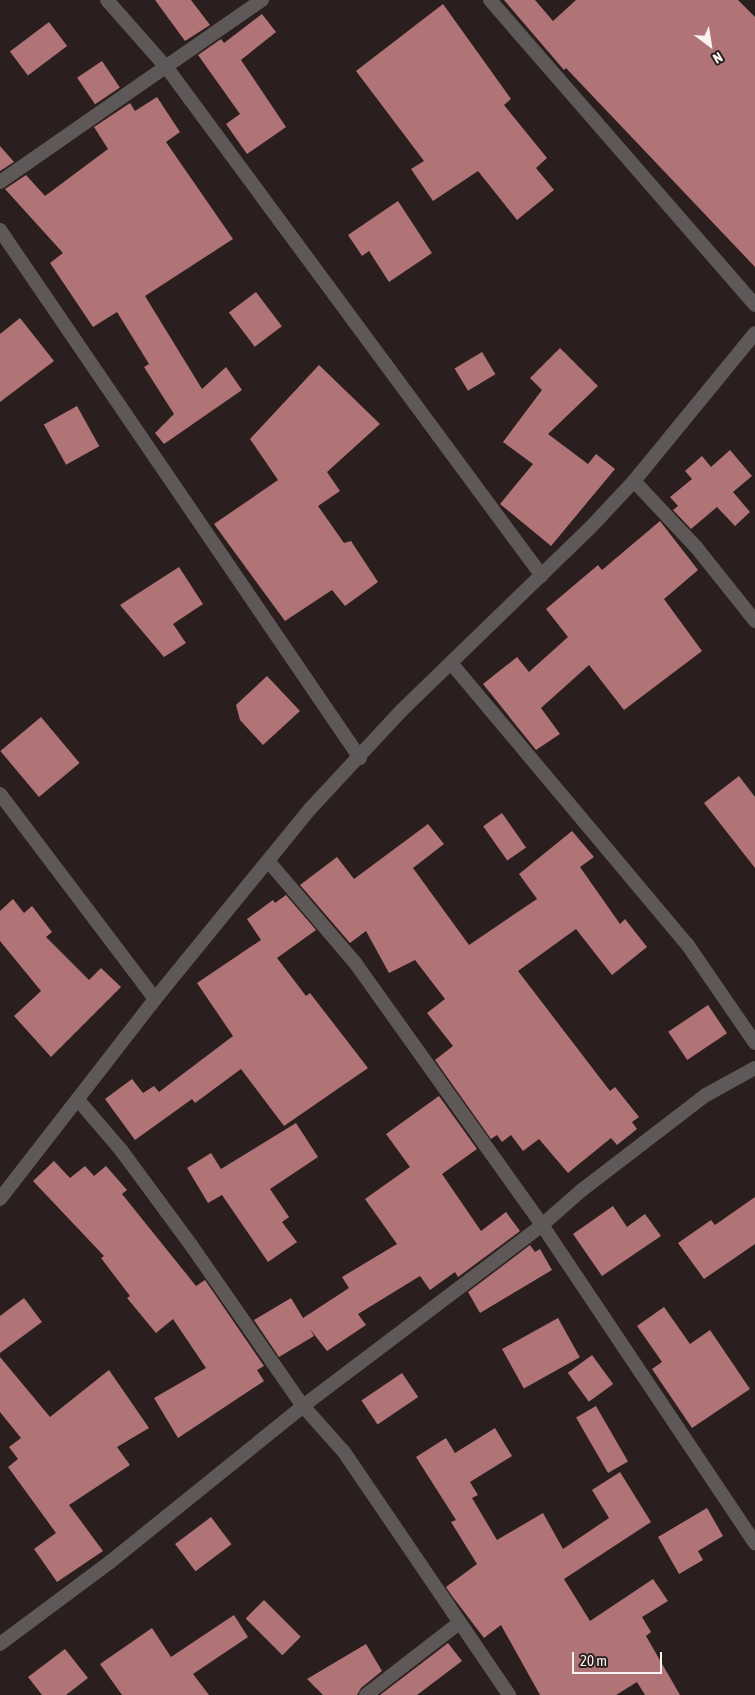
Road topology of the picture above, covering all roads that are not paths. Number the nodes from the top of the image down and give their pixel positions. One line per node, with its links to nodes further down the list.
1 (108, 0): 4 (street)
2 (262, 0): 4 (street)
3 (490, 0): 7 (street)
4 (166, 68): 5 (street); 10 (street)
5 (0, 182)
6 (0, 230): 13 (street)
7 (755, 305)
8 (755, 333): 9 (street)
9 (634, 481): 10 (street); 11 (street)
10 (542, 576): 12 (street)
11 (755, 621)
12 (451, 663): 13 (street); 17 (street)
13 (360, 758): 15 (street)
14 (0, 794): 16 (street)
15 (269, 862): 16 (street); 21 (street)
16 (155, 999): 19 (street)
17 (755, 1044)
18 (755, 1068): 21 (street)
19 (79, 1101): 20 (street); 22 (street)
20 (0, 1199)
21 (542, 1225): 22 (street); 23 (street)
22 (303, 1406): 24 (street); 25 (street)
23 (755, 1542)
24 (458, 1624): 26 (street); 27 (street)
25 (0, 1644)
26 (366, 1695)
27 (509, 1695)

